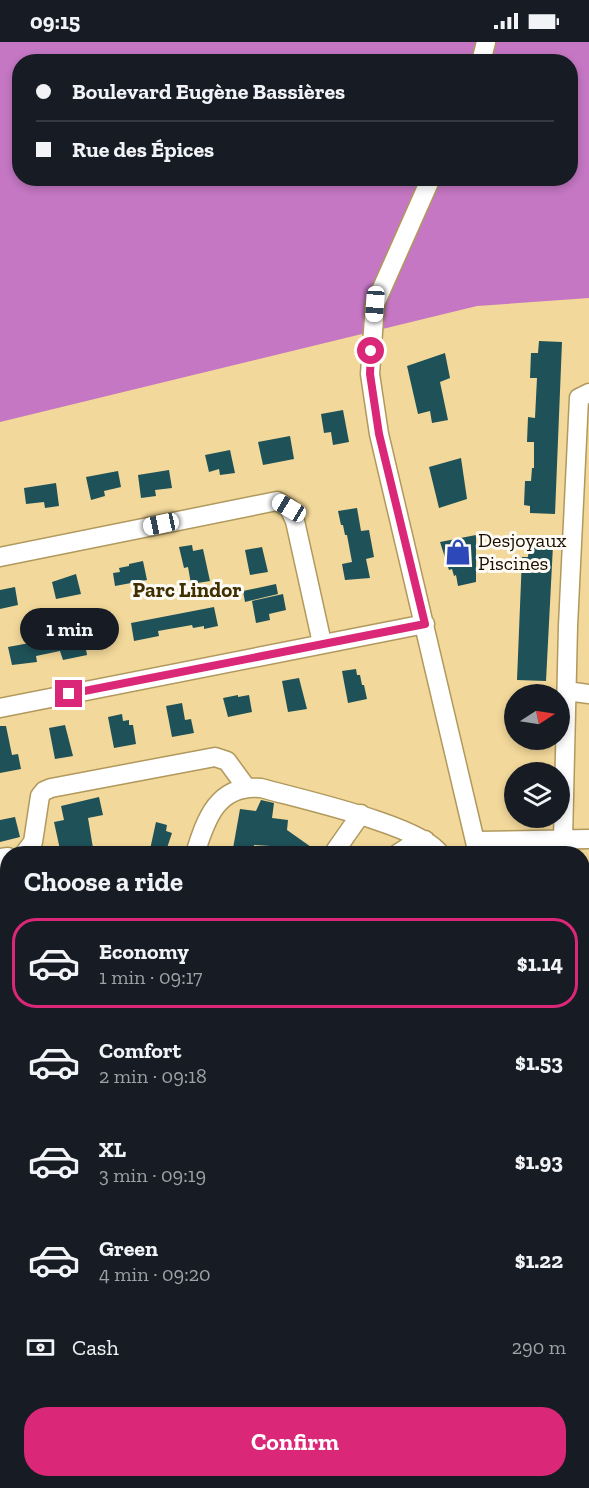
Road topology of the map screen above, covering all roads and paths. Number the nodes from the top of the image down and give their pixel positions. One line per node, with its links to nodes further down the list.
1 (427, 186): 4 (street)
2 (589, 393): 6 (street)
3 (0, 557): 5 (street)
4 (425, 624): 5 (street); 21 (street)
5 (322, 643): 9 (street)
6 (567, 684)
7 (570, 691): 8 (street)
8 (589, 694)
9 (0, 708)
10 (565, 750): 13 (street)
11 (246, 787): 12 (street); 16 (street); 17 (street)
12 (361, 814): 15 (street); 18 (street)
13 (563, 839): 14 (street); 22 (street)
14 (589, 839)
15 (425, 840): 19 (street); 20 (street)
16 (30, 846)
17 (198, 846)
18 (339, 846)
19 (410, 846)
20 (434, 846)
21 (477, 846)
22 (488, 846)

